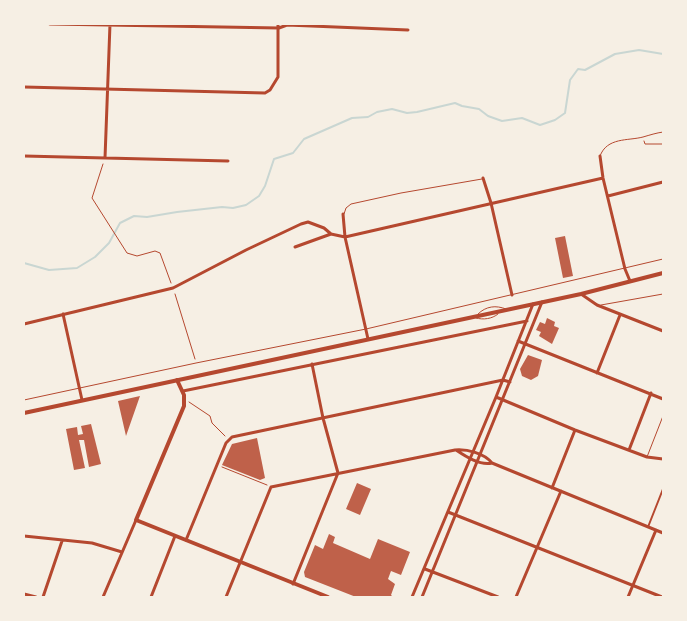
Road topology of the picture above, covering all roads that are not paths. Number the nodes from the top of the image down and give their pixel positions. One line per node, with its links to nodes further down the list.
1 (50, 24): 3 (street)
2 (278, 24): 4 (street)
3 (110, 25): 4 (street); 7 (street)
4 (279, 28): 5 (street); 7 (street)
5 (408, 30)
6 (24, 87): 7 (street)
7 (108, 88): 11 (street)
8 (663, 132): 10 (lane)
9 (24, 156): 11 (street)
10 (600, 156): 14 (street)
11 (105, 158): 12 (street)
12 (228, 160)
13 (483, 178): 17 (street); 18 (lane)
14 (604, 178): 16 (street); 17 (street)
15 (663, 182): 16 (street)
16 (608, 196): 23 (street)
17 (491, 203): 20 (street); 28 (street)
18 (343, 214): 20 (street)
19 (331, 234): 20 (street); 21 (street); 33 (street)
20 (345, 237): 38 (street)
21 (295, 248)
22 (663, 259): 23 (lane)
23 (625, 269): 25 (street); 28 (lane)
24 (663, 273): 25 (main road)
25 (630, 281): 26 (main road)
26 (581, 294): 29 (main road); 31 (street)
27 (663, 294): 31 (lane)
28 (512, 295): 38 (lane)
29 (542, 302): 30 (main road); 42 (street)
30 (533, 304): 32 (main road); 36 (street)
31 (597, 305): 34 (street)
32 (507, 309): 35 (main road); 35 (lane)
33 (63, 314): 37 (street); 48 (street)
34 (620, 315): 39 (street); 44 (street)
35 (474, 316): 40 (main road)
36 (527, 321): 41 (street); 43 (street)
37 (24, 324)
38 (366, 329): 40 (street); 48 (lane)
39 (663, 331)
40 (368, 339): 45 (main road)
41 (518, 341): 42 (street); 46 (street)
42 (525, 344): 44 (street); 47 (street)
43 (312, 364): 49 (street); 58 (street)
44 (597, 373): 50 (street)
45 (177, 380): 49 (main road); 54 (main road)
46 (503, 380): 47 (street); 51 (street); 58 (street)
47 (510, 382): 55 (street)
48 (80, 387): 53 (lane); 54 (street)
49 (182, 391): 75 (main road)
50 (651, 393): 52 (street); 61 (street)
51 (496, 397): 55 (street); 62 (street)
52 (663, 399)
53 (24, 400)
54 (82, 400): 56 (main road)
55 (502, 400): 59 (street); 63 (street)
56 (24, 413)
57 (663, 416): 64 (lane)
58 (323, 418): 69 (street); 82 (street)
59 (575, 430): 61 (street); 70 (street)
60 (455, 450): 62 (street); 65 (street); 69 (street)
61 (629, 450): 64 (street)
62 (473, 452): 63 (street); 65 (street)
63 (479, 455): 67 (street); 68 (street)
64 (647, 457): 66 (street)
65 (470, 458): 67 (street); 73 (street)
66 (663, 459)
67 (477, 461): 68 (street); 74 (street)
68 (492, 463): 70 (street)
69 (338, 473): 85 (street); 88 (street)
70 (552, 488): 72 (street)
71 (663, 489): 76 (street)
72 (560, 491): 76 (street); 83 (street)
73 (448, 512): 74 (street); 86 (street)
74 (455, 515): 83 (street); 87 (street)
75 (136, 520): 80 (main road); 84 (street)
76 (648, 527): 77 (street)
77 (656, 530): 78 (street); 89 (street)
78 (663, 533)
79 (24, 536): 81 (street)
80 (176, 536): 82 (main road); 94 (street)
81 (62, 541): 84 (street); 92 (street)
82 (186, 541): 85 (main road)
83 (538, 549): 89 (street); 100 (street)
84 (122, 552): 93 (street)
85 (240, 562): 88 (main road); 95 (street)
86 (425, 569): 87 (street); 97 (street)
87 (433, 572): 98 (street); 99 (street)
88 (293, 584): 96 (main road)
89 (633, 585): 101 (street); 102 (street)
90 (24, 594): 91 (street)
91 (36, 597)
92 (42, 597)
93 (103, 597)
94 (151, 597)
95 (226, 597)
96 (328, 597)
97 (412, 597)
98 (422, 597)
99 (498, 597)
100 (516, 597)
101 (628, 597)
102 (662, 597)

